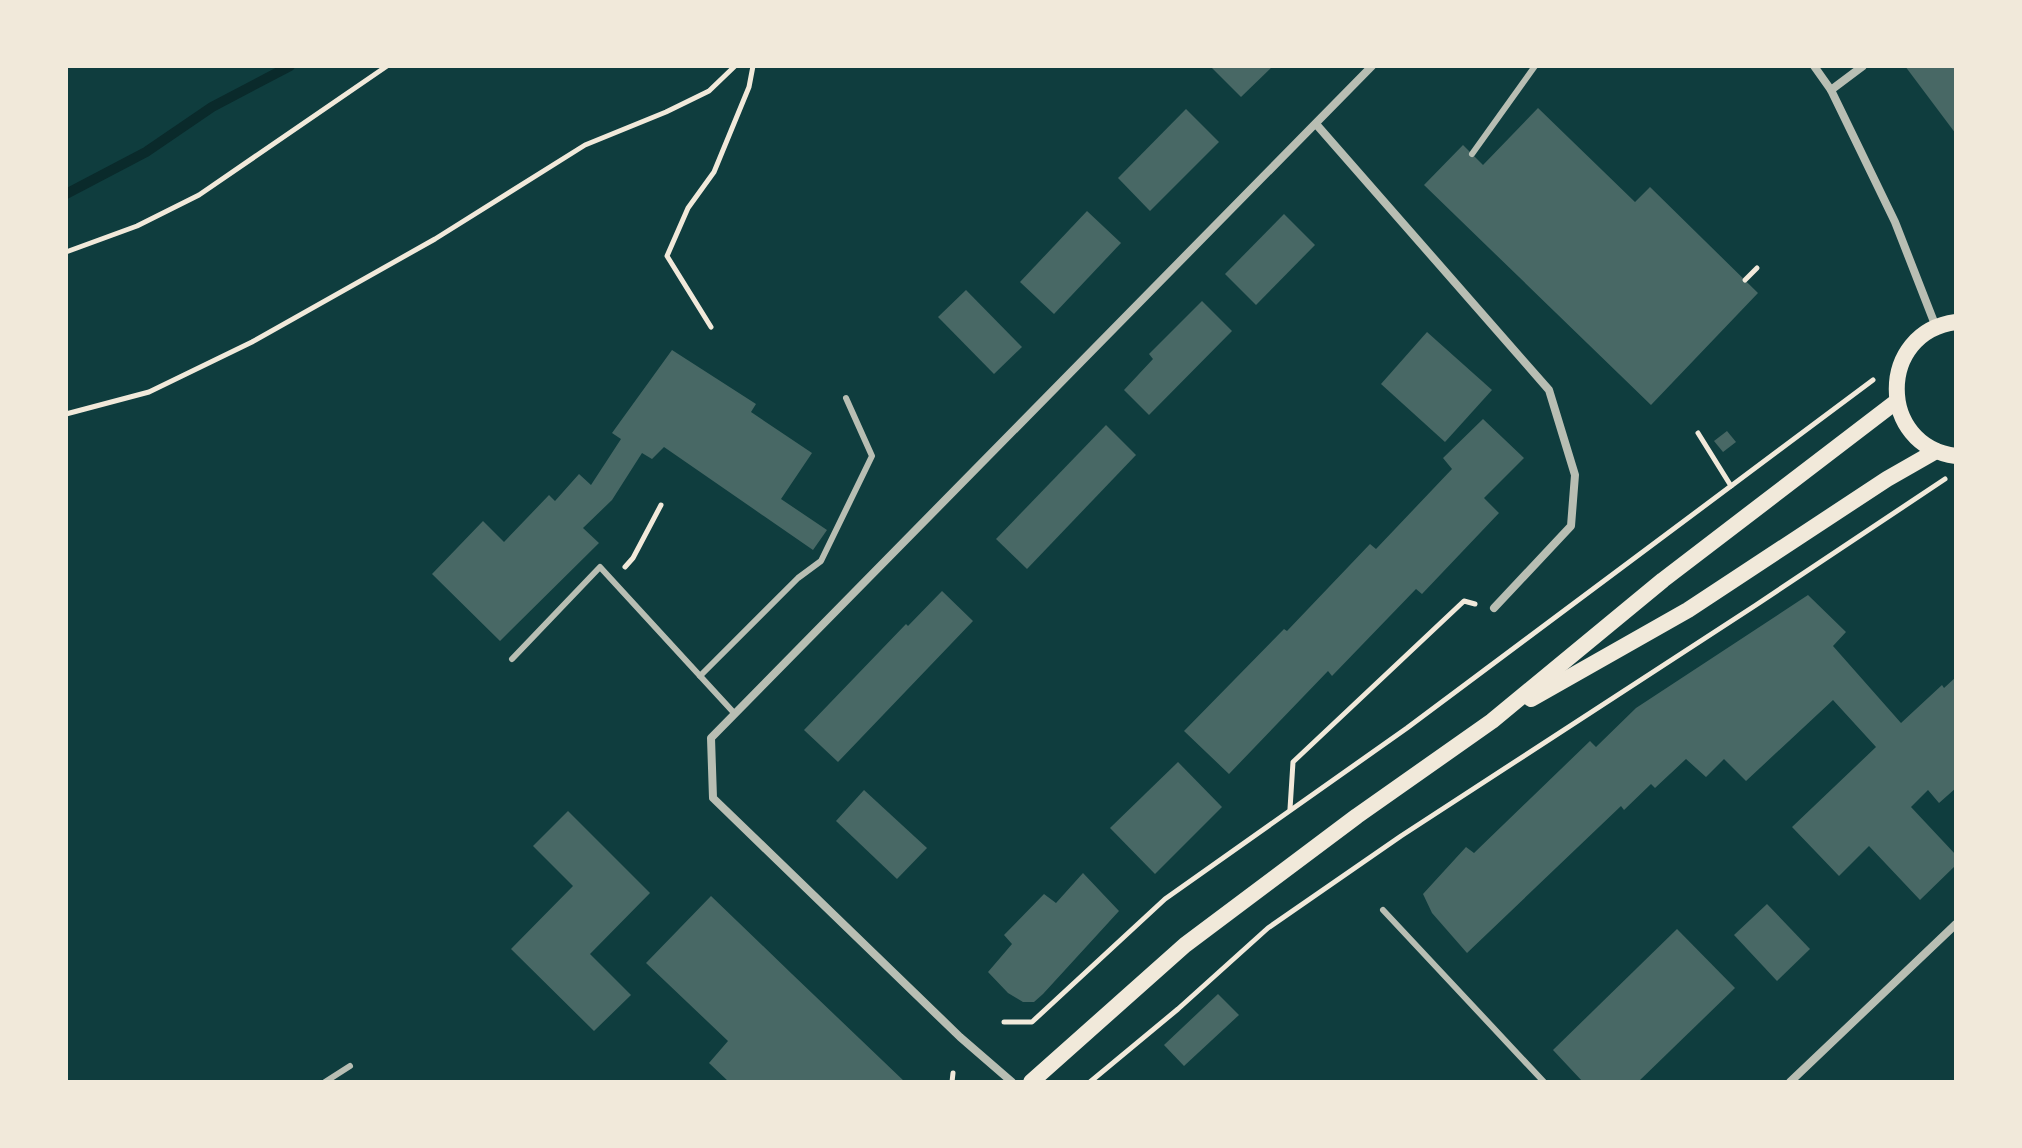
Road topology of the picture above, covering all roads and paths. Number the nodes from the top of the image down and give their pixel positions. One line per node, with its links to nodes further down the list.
1 (387, 66): 11 (path)
2 (735, 66): 20 (path)
3 (753, 66): 15 (path)
4 (1372, 66): 9 (street)
5 (1535, 66): 10 (lane)
6 (1814, 66): 8 (street)
7 (1863, 66): 8 (street)
8 (1831, 90): 16 (street)
9 (1316, 124): 28 (street); 31 (street)
10 (1472, 154)
11 (66, 252)
12 (1757, 268): 13 (path)
13 (1745, 280)
14 (1956, 322): 16 (main road)
15 (711, 327)
16 (1936, 327): 19 (main road)
17 (1878, 376): 25 (path)
18 (846, 398): 30 (lane)
19 (1897, 401): 22 (main road); 32 (main road)
20 (66, 414)
21 (1698, 433): 25 (path)
22 (1936, 451): 23 (main road); 32 (main road)
23 (1956, 456)
24 (1952, 474): 43 (path)
25 (1731, 486): 33 (path)
26 (661, 505): 27 (path)
27 (633, 558)
28 (1494, 608): 33 (path)
29 (512, 659): 30 (lane)
30 (700, 676): 31 (lane)
31 (735, 714): 41 (street)
32 (1492, 721): 42 (main road)
33 (1290, 810): 36 (path)
34 (1383, 910): 44 (lane)
35 (1956, 924): 45 (street)
36 (1004, 1022)
37 (350, 1066): 39 (lane)
38 (953, 1073): 40 (path)
39 (325, 1082)
40 (952, 1082)
41 (1012, 1082)
42 (1031, 1082)
43 (1090, 1082)
44 (1544, 1082)
45 (1790, 1082)

